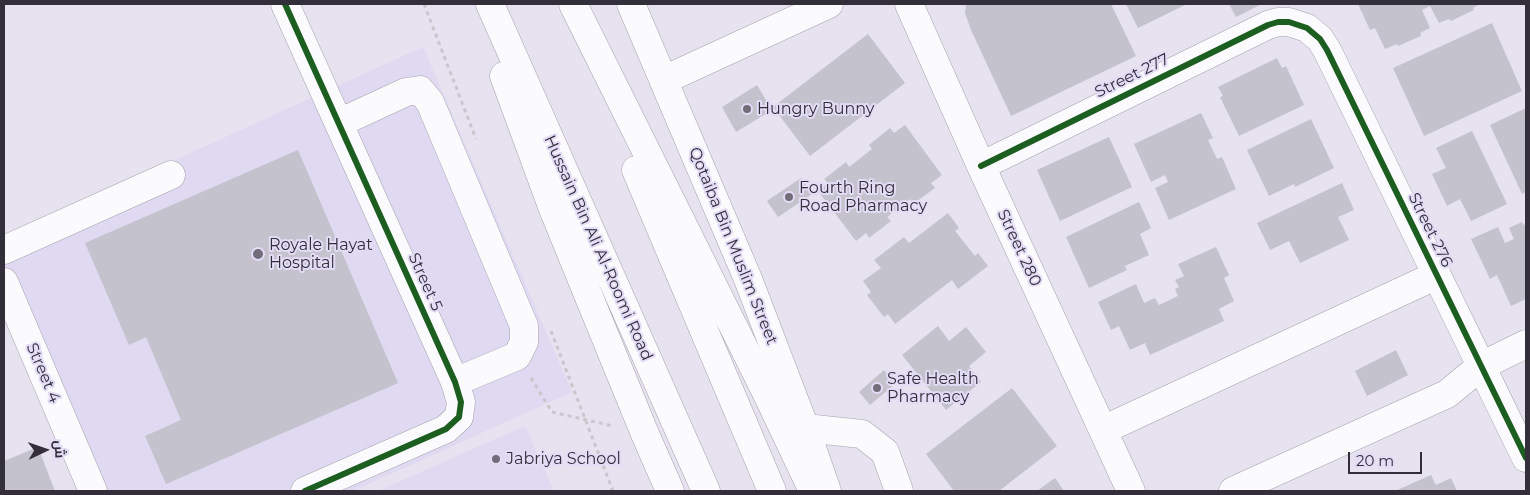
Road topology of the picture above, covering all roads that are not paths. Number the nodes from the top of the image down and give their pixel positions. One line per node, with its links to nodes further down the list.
1 (285, 4): 11 (main road, Street 5)
2 (479, 4): 22 (main road)
3 (490, 4): 28 (main road, Hussain Bin Ali Al-Roomi Road)
4 (566, 4): 29 (main road)
5 (573, 4): 30 (main road)
6 (632, 4): 10 (main road, Qotaiba Bin Muslim Street)
7 (829, 4): 10 (main road)
8 (909, 4): 12 (main road, Street 280)
9 (1298, 24): 12 (main road, Street 277); 15 (main road, Street 276)
10 (664, 80): 20 (main road, Qotaiba Bin Muslim Street)
11 (339, 123): 19 (main road, Street 5); 19 (main road)
12 (981, 166): 21 (main road, Street 280)
13 (171, 175): 14 (main road)
14 (4, 250)
15 (1437, 275): 18 (main road, Street 276); 21 (main road, Street 276)
16 (4, 282): 24 (main road, Street 4)
17 (1526, 344): 18 (main road)
18 (1481, 366): 23 (main road, Street 276); 34 (main road)
19 (455, 382): 25 (main road, Street 5)
20 (806, 428): 31 (main road, Qotaiba Bin Muslim Street); 32 (main road)
21 (1103, 430): 33 (main road, Street 280)
22 (645, 434): 26 (main road); 27 (main road)
23 (1526, 458)
24 (93, 491)
25 (305, 491)
26 (660, 491)
27 (670, 491)
28 (706, 491)
29 (772, 491)
30 (813, 491)
31 (827, 491)
32 (899, 491)
33 (1132, 491)
34 (1232, 491)

